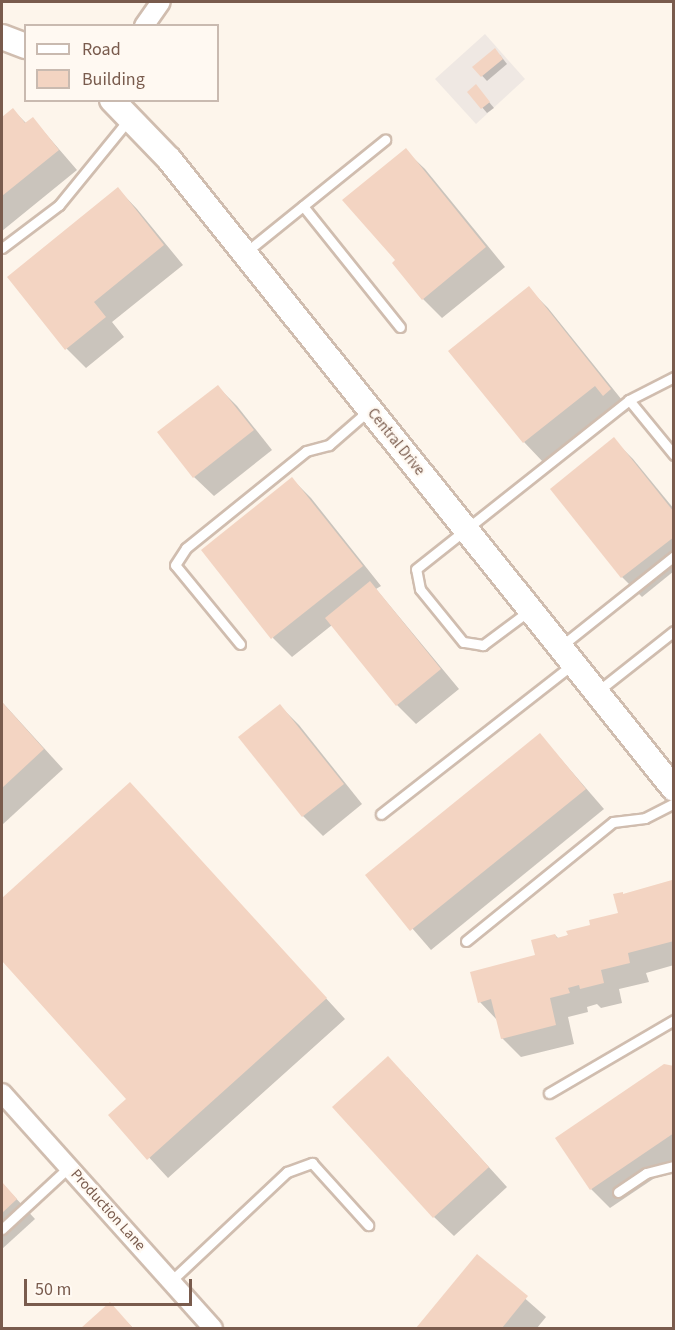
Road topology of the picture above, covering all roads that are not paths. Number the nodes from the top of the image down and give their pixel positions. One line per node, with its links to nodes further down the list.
1 (161, 2): 2 (street)
2 (145, 24)
3 (2, 37): 4 (street)
4 (24, 45)
5 (114, 102): 6 (street, Central Drive)
6 (130, 117): 9 (lane); 10 (street, Central Drive)
7 (385, 140): 8 (lane)
8 (303, 206): 10 (lane); 11 (lane)
9 (2, 248)
10 (244, 253): 14 (street, Central Drive)
11 (400, 327)
12 (674, 377): 13 (lane)
13 (629, 400): 15 (lane); 16 (lane)
14 (370, 409): 16 (street, Central Drive); 20 (lane)
15 (674, 455)
16 (467, 530): 18 (street, Central Drive); 18 (lane)
17 (674, 556): 21 (lane)
18 (530, 609): 21 (street, Central Drive)
19 (674, 631): 22 (lane)
20 (240, 644)
21 (567, 655): 22 (street, Central Drive); 24 (lane)
22 (597, 692): 23 (street, Central Drive)
23 (672, 788): 25 (lane)
24 (381, 814)
25 (466, 941)
26 (674, 1020): 28 (lane)
27 (2, 1093): 30 (street, Production Lane)
28 (549, 1093)
29 (674, 1166): 31 (lane)
30 (69, 1167): 33 (lane); 34 (street, Production Lane)
31 (618, 1192)
32 (368, 1225): 34 (lane)
33 (2, 1229)
34 (172, 1280): 35 (street, Production Lane)
35 (213, 1329)

